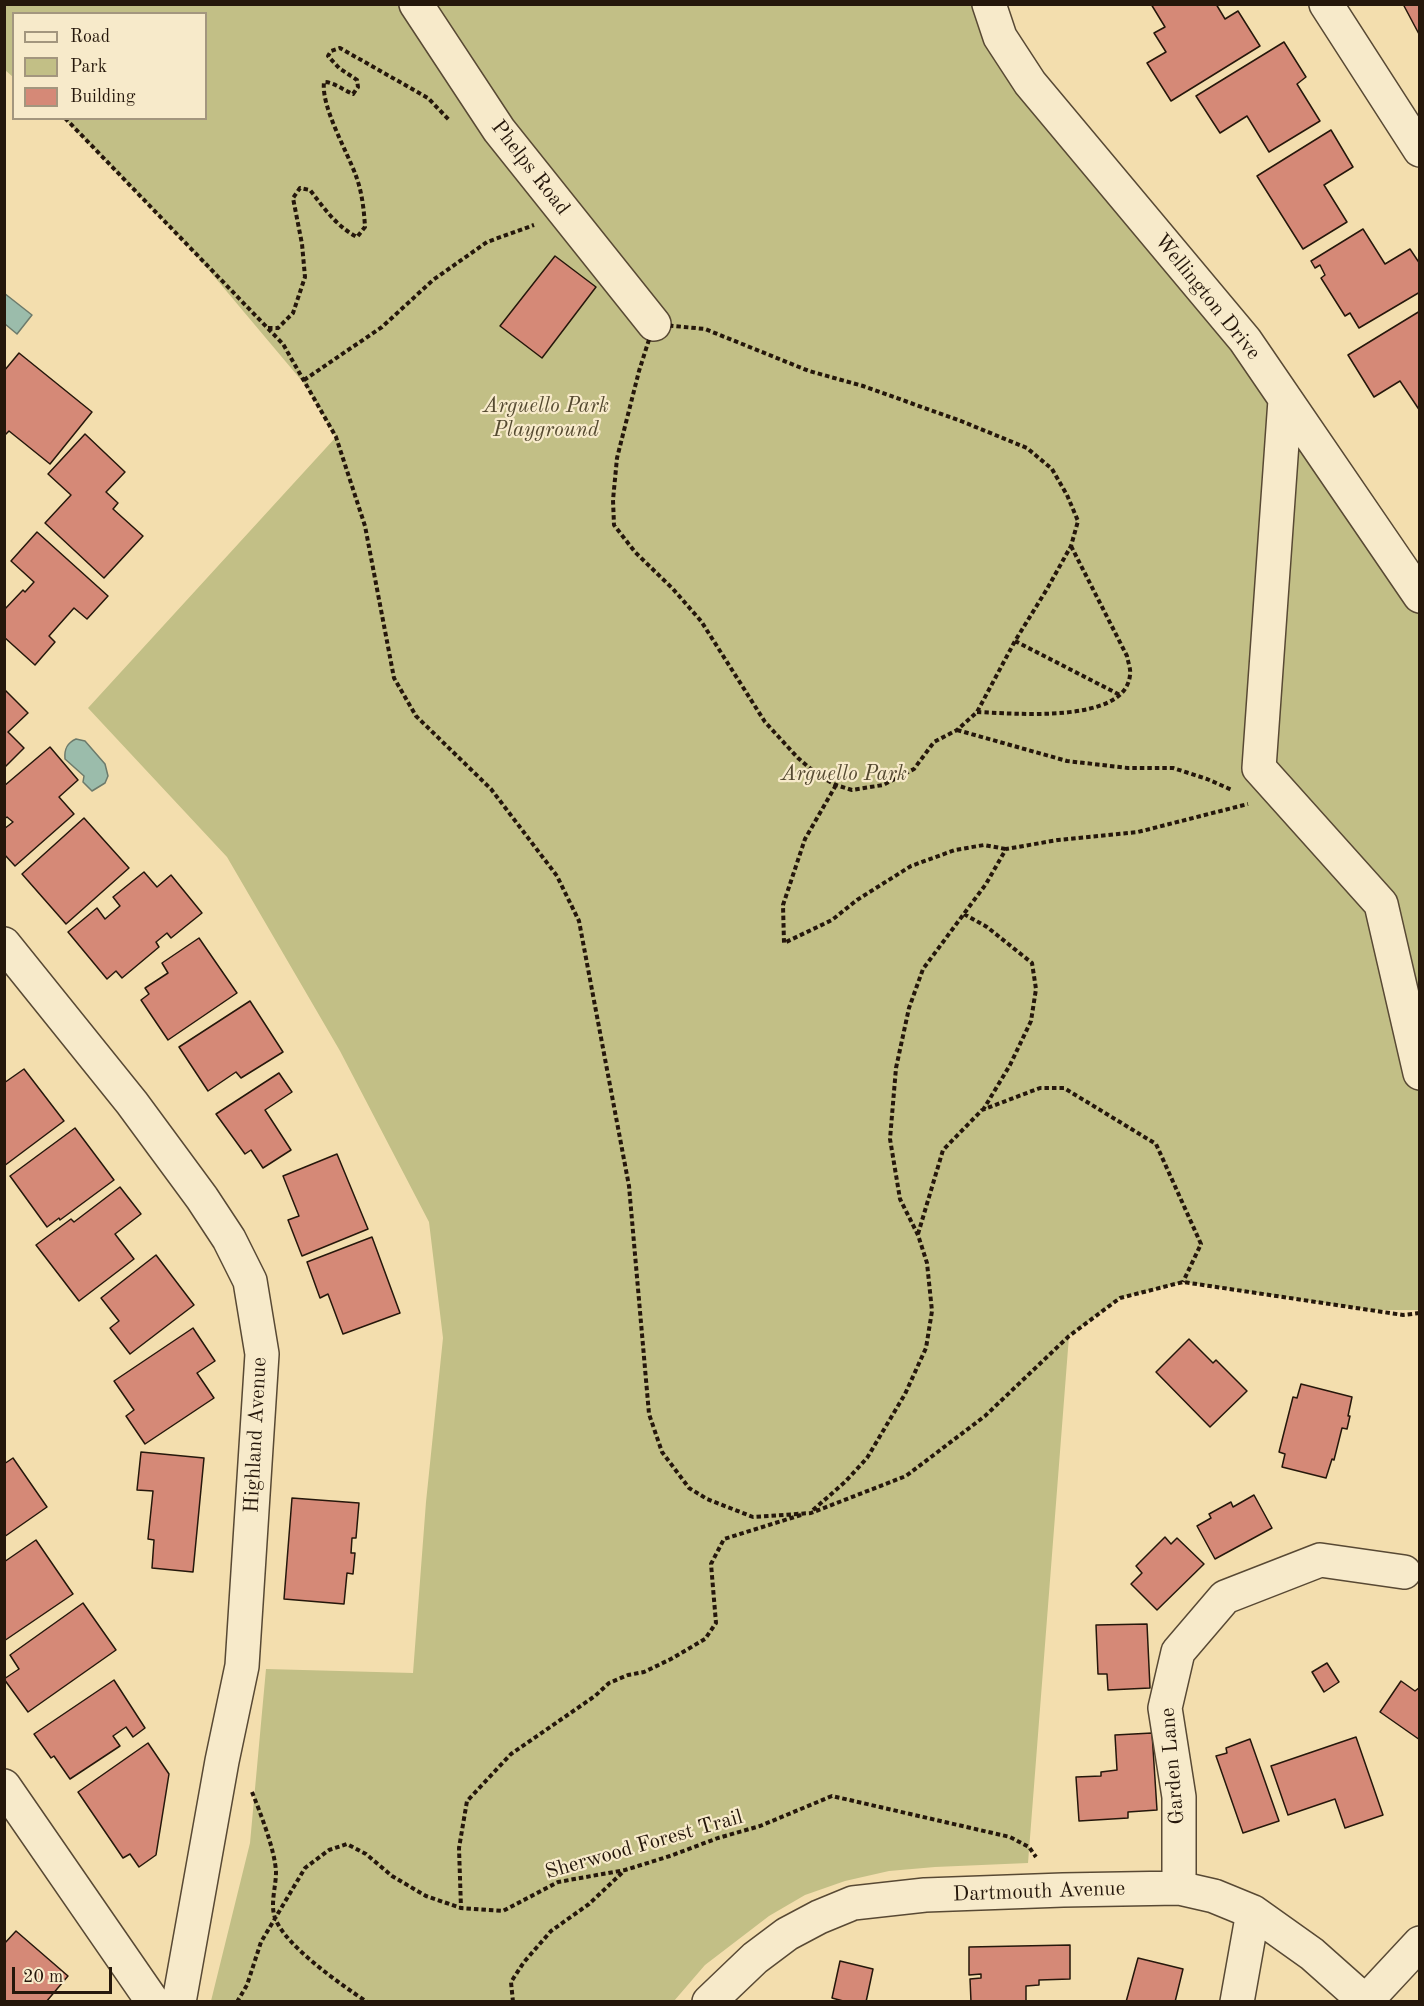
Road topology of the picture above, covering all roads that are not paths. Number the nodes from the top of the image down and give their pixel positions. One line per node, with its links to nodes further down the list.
1 (416, 4): 5 (street, Phelps Road)
2 (989, 4): 6 (street, Wellington Drive)
3 (1326, 4): 4 (street)
4 (1419, 150)
5 (654, 324)
6 (1285, 400): 7 (street, Wellington Drive); 9 (street)
7 (1419, 596)
8 (4, 944): 16 (street, Highland Avenue)
9 (1419, 1073)
10 (1404, 1572): 12 (street, Garden Lane)
11 (4, 1786): 15 (street)
12 (1179, 1888): 13 (street, Dartmouth Avenue); 17 (street, Dartmouth Avenue)
13 (1253, 1912): 18 (street); 19 (street, Dartmouth Avenue)
14 (1419, 1943): 19 (street)
15 (153, 2001)
16 (179, 2001)
17 (710, 2001)
18 (1237, 2001)
19 (1366, 2001)

